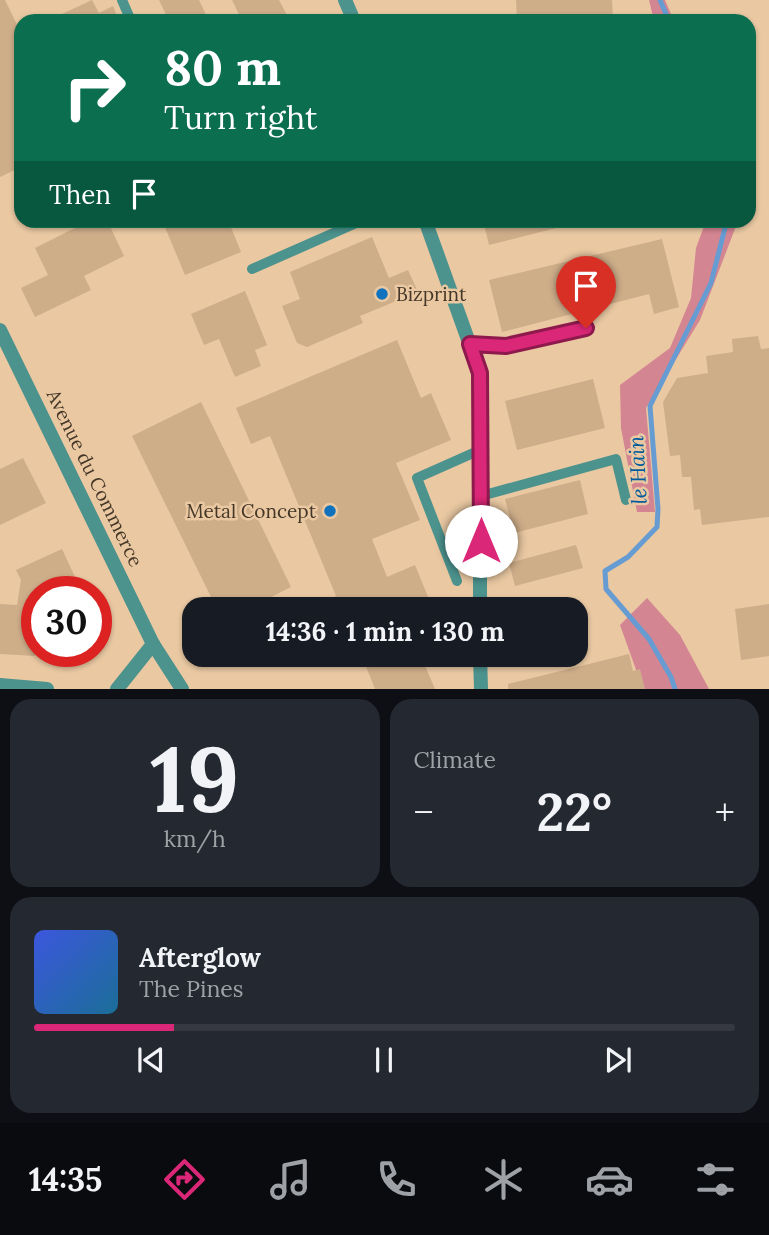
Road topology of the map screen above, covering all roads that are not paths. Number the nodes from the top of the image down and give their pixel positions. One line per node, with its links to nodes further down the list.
1 (345, 228): 3 (lane)
2 (428, 228): 6 (street)
3 (252, 269)
4 (586, 328): 6 (lane)
5 (0, 330): 12 (street, Avenue du Commerce)
6 (470, 344): 7 (street)
7 (480, 450): 8 (street); 10 (lane)
8 (481, 496): 9 (lane); 11 (street)
9 (626, 500)
10 (457, 581)
11 (480, 597)
12 (153, 644): 16 (street); 17 (street, Avenue du Commerce)
13 (480, 667): 18 (street)
14 (0, 685): 15 (street)
15 (47, 689)
16 (117, 689)
17 (182, 689)
18 (481, 689)

